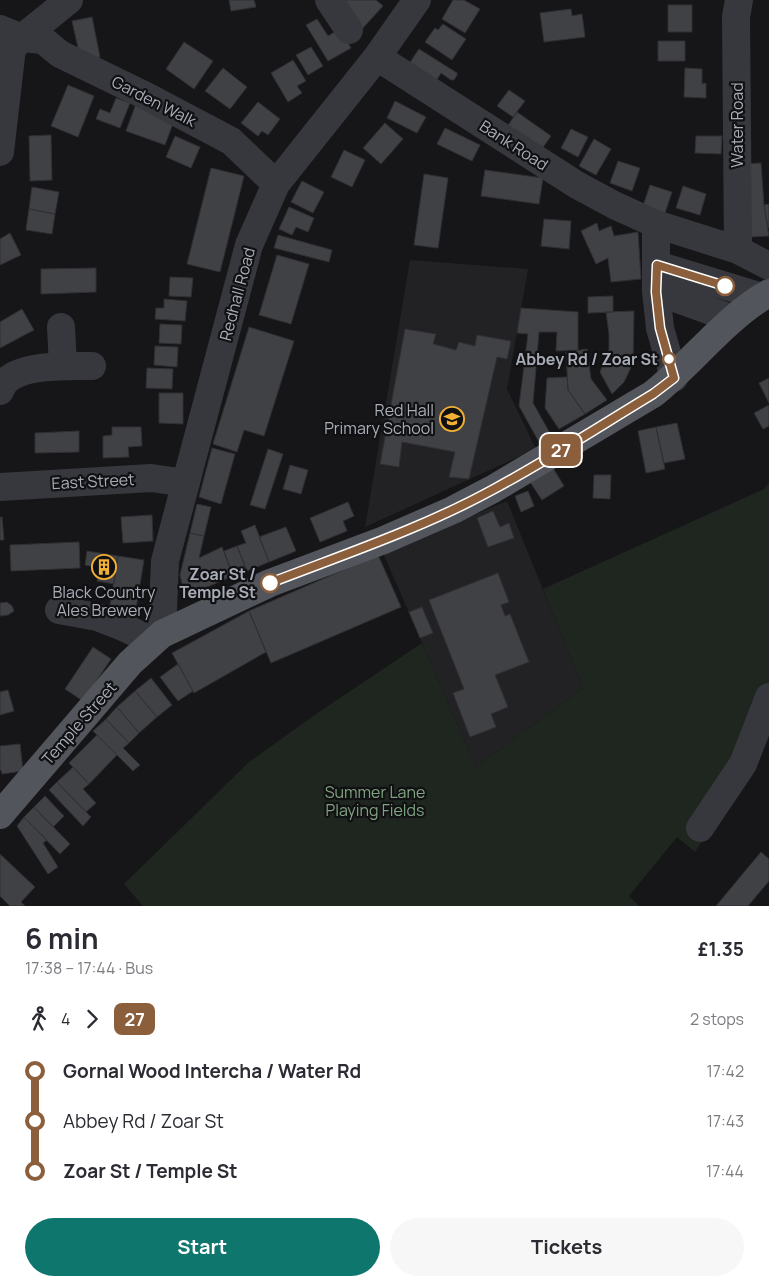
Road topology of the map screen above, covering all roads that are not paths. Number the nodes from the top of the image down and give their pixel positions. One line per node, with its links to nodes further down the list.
1 (69, 0): 6 (street)
2 (329, 0): 5 (street)
3 (418, 0): 7 (street, Redhall Road)
4 (739, 0): 11 (street, Water Road)
5 (349, 30)
6 (11, 33): 8 (street); 9 (street, Garden Walk)
7 (377, 57): 9 (street, Redhall Road); 10 (street, Bank Road)
8 (0, 152)
9 (276, 184): 21 (street, Redhall Road)
10 (656, 224): 11 (street, Bank Road); 13 (street)
11 (738, 250): 12 (street, Bank Road)
12 (769, 265)
13 (657, 278): 14 (street); 15 (street); 19 (street)
14 (766, 295): 15 (main road, Temple Street)
15 (733, 319): 19 (main road, Temple Street)
16 (61, 327): 17 (street)
17 (63, 366): 18 (street); 20 (street)
18 (92, 366)
19 (674, 378): 24 (main road, Temple Street)
20 (0, 391)
21 (186, 483): 22 (street, East Street); 24 (street, Redhall Road)
22 (0, 486)
23 (59, 610): 24 (street)
24 (157, 638): 26 (main road, Temple Street)
25 (769, 697): 27 (street)
26 (0, 815)
27 (700, 828)

